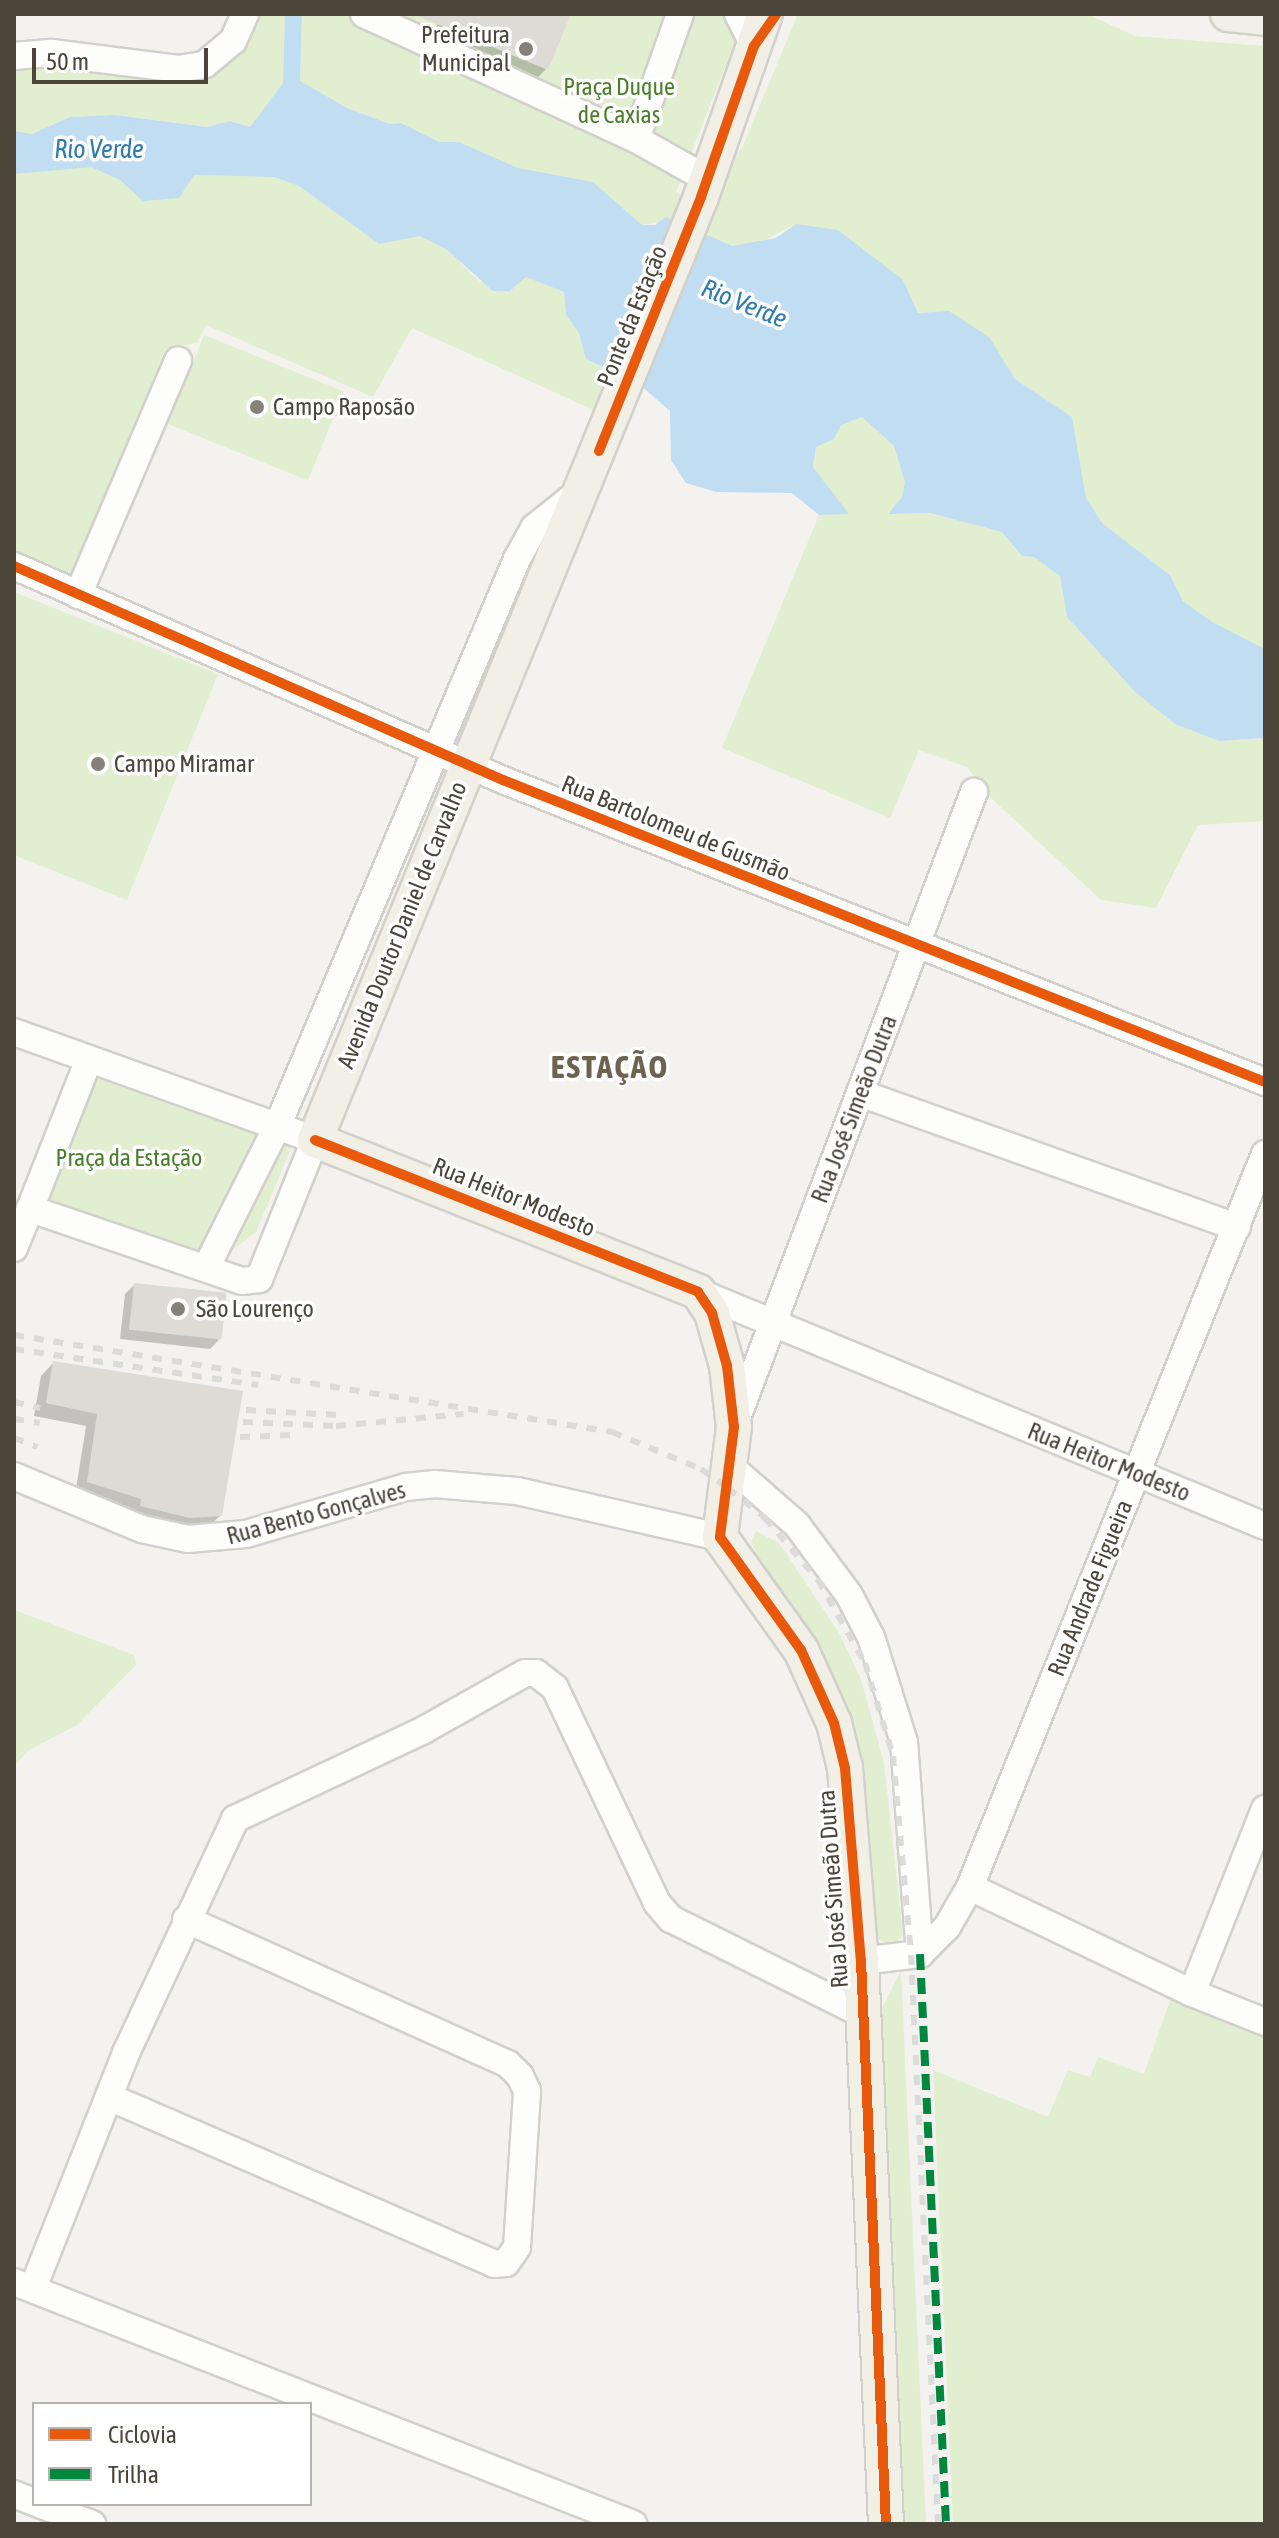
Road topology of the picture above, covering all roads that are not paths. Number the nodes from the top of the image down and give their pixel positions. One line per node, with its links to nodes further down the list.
1 (680, 14): 11 (street)
2 (738, 14): 9 (street)
3 (765, 14): 9 (main road)
4 (776, 14): 9 (main road)
5 (1228, 14): 7 (main road)
6 (367, 18): 11 (street)
7 (1265, 18)
8 (243, 19): 10 (street)
9 (754, 46): 12 (main road, Ponte da Estação)
10 (14, 56)
11 (636, 139): 12 (street)
12 (704, 188): 14 (main road, Ponte da Estação)
13 (178, 360): 16 (street)
14 (582, 489): 17 (street); 18 (main road, Avenida Doutor Daniel de Carvalho)
15 (14, 566): 16 (street, Rua Bartolomeu de Gusmão)
16 (78, 595): 17 (street, Rua Bartolomeu de Gusmão)
17 (436, 751): 18 (street, Rua Bartolomeu de Gusmão); 25 (street)
18 (468, 765): 20 (street, Rua Bartolomeu de Gusmão); 26 (main road, Avenida Doutor Daniel de Carvalho)
19 (974, 792): 20 (street, Rua José Simeão Dutra)
20 (915, 946): 23 (street, Rua Bartolomeu de Gusmão); 24 (street, Rua José Simeão Dutra)
21 (14, 1032): 22 (street, Rua Heitor Modesto)
22 (88, 1062): 25 (street, Rua Heitor Modesto); 28 (street)
23 (1265, 1082)
24 (860, 1093): 29 (street); 33 (street, Rua José Simeão Dutra)
25 (277, 1127): 26 (street, Rua Heitor Modesto); 31 (street)
26 (315, 1140): 31 (street); 32 (main road, Rua Heitor Modesto)
27 (1265, 1154): 29 (street, Rua Andrade Figueira)
28 (30, 1209): 30 (street); 31 (street)
29 (1237, 1227): 36 (street, Rua Andrade Figueira)
30 (14, 1248)
31 (206, 1268)
32 (698, 1292): 33 (street, Rua Heitor Modesto); 34 (main road, Rua José Simeão Dutra)
33 (772, 1325): 34 (street, Rua José Simeão Dutra); 36 (street, Rua Heitor Modesto)
34 (734, 1427): 35 (main road, Rua José Simeão Dutra)
35 (732, 1468): 39 (main road, Rua José Simeão Dutra); 43 (street)
36 (1136, 1473): 38 (street, Rua Heitor Modesto); 41 (street, Rua Andrade Figueira)
37 (14, 1476): 39 (street, Rua Bento Gonçalves)
38 (1265, 1526)
39 (720, 1537): 44 (main road, Rua José Simeão Dutra)
40 (1265, 1809): 45 (street)
41 (970, 1887): 43 (street, Rua Andrade Figueira); 45 (street)
42 (186, 1919): 46 (street); 48 (street); 48 (street)
43 (920, 1954): 44 (street)
44 (861, 1961): 46 (main road, Rua José Simeão Dutra)
45 (1192, 1993): 47 (street)
46 (860, 2013): 53 (main road, Rua José Simeão Dutra)
47 (1265, 2022)
48 (109, 2097): 49 (street)
49 (23, 2285): 52 (street)
50 (45, 2506): 51 (street)
51 (92, 2524)
52 (633, 2524)
53 (886, 2524)

